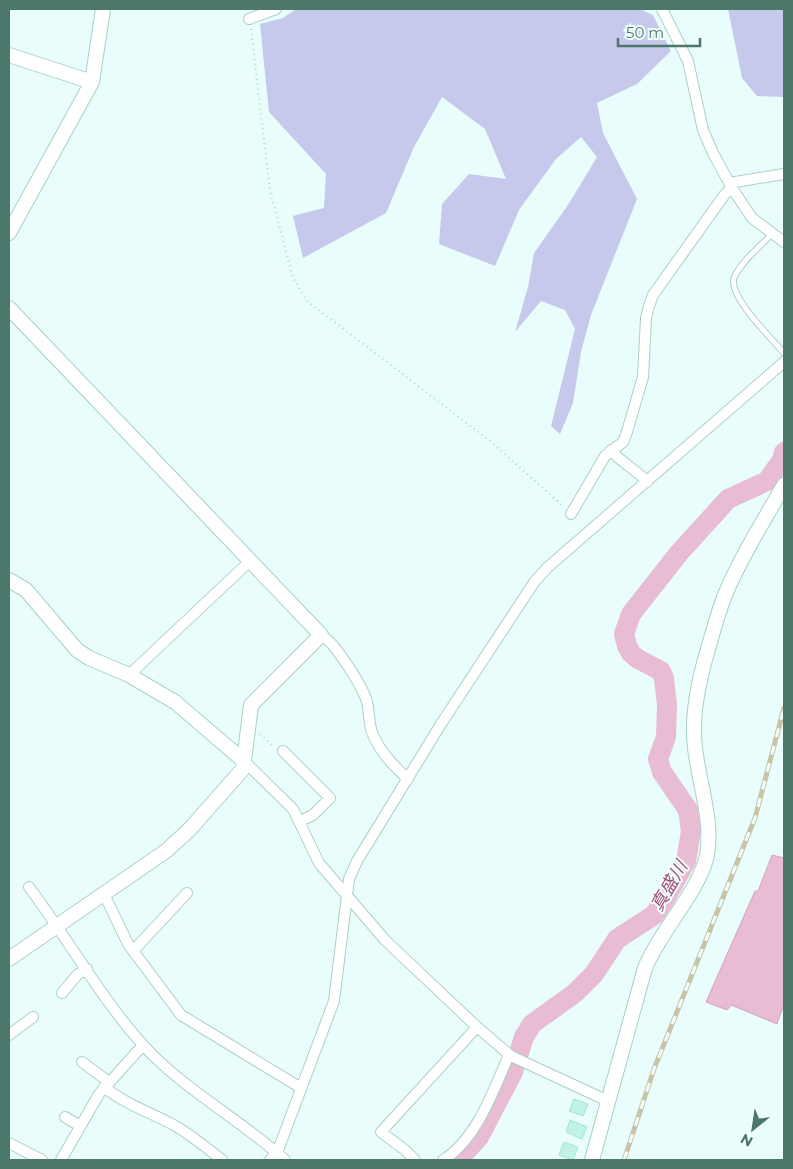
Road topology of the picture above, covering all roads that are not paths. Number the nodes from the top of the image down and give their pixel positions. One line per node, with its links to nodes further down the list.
1 (103, 9): 6 (street)
2 (276, 9): 4 (street)
3 (662, 9): 8 (street)
4 (249, 19)
5 (9, 55): 6 (street)
6 (92, 82): 9 (street)
7 (784, 174): 8 (street)
8 (730, 185): 10 (street); 15 (street)
9 (9, 233)
10 (772, 234): 11 (street); 13 (lane)
11 (784, 242)
12 (9, 308): 19 (street)
13 (784, 353)
14 (784, 362): 16 (street)
15 (611, 450): 16 (street); 18 (street)
16 (647, 482): 25 (street)
17 (784, 485): 44 (street)
18 (571, 514)
19 (250, 561): 21 (street); 22 (street)
20 (9, 580): 22 (street)
21 (321, 635): 24 (street); 25 (street)
22 (130, 675): 24 (street)
23 (283, 751): 26 (street)
24 (244, 761): 26 (street); 29 (street)
25 (408, 779): 30 (street)
26 (300, 821): 30 (street)
27 (29, 887): 31 (street)
28 (187, 893): 32 (street)
29 (104, 894): 31 (street); 32 (street)
30 (347, 897): 37 (street); 43 (street)
31 (58, 926): 33 (street); 34 (street)
32 (133, 951): 43 (street)
33 (9, 958)
34 (87, 969): 35 (street); 39 (street)
35 (62, 993)
36 (33, 1017): 38 (street)
37 (477, 1027): 40 (street); 53 (street)
38 (9, 1035)
39 (143, 1044): 42 (street); 48 (street)
40 (510, 1056): 44 (street); 54 (street)
41 (82, 1062): 42 (street)
42 (107, 1085): 46 (street); 51 (street)
43 (301, 1088): 48 (street)
44 (608, 1101): 55 (street)
45 (65, 1117): 46 (street)
46 (80, 1126): 50 (street)
47 (9, 1143): 49 (street)
48 (273, 1156): 52 (street)
49 (42, 1160)
50 (61, 1160)
51 (222, 1160)
52 (286, 1160)
53 (415, 1160)
54 (443, 1160)
55 (592, 1160)

